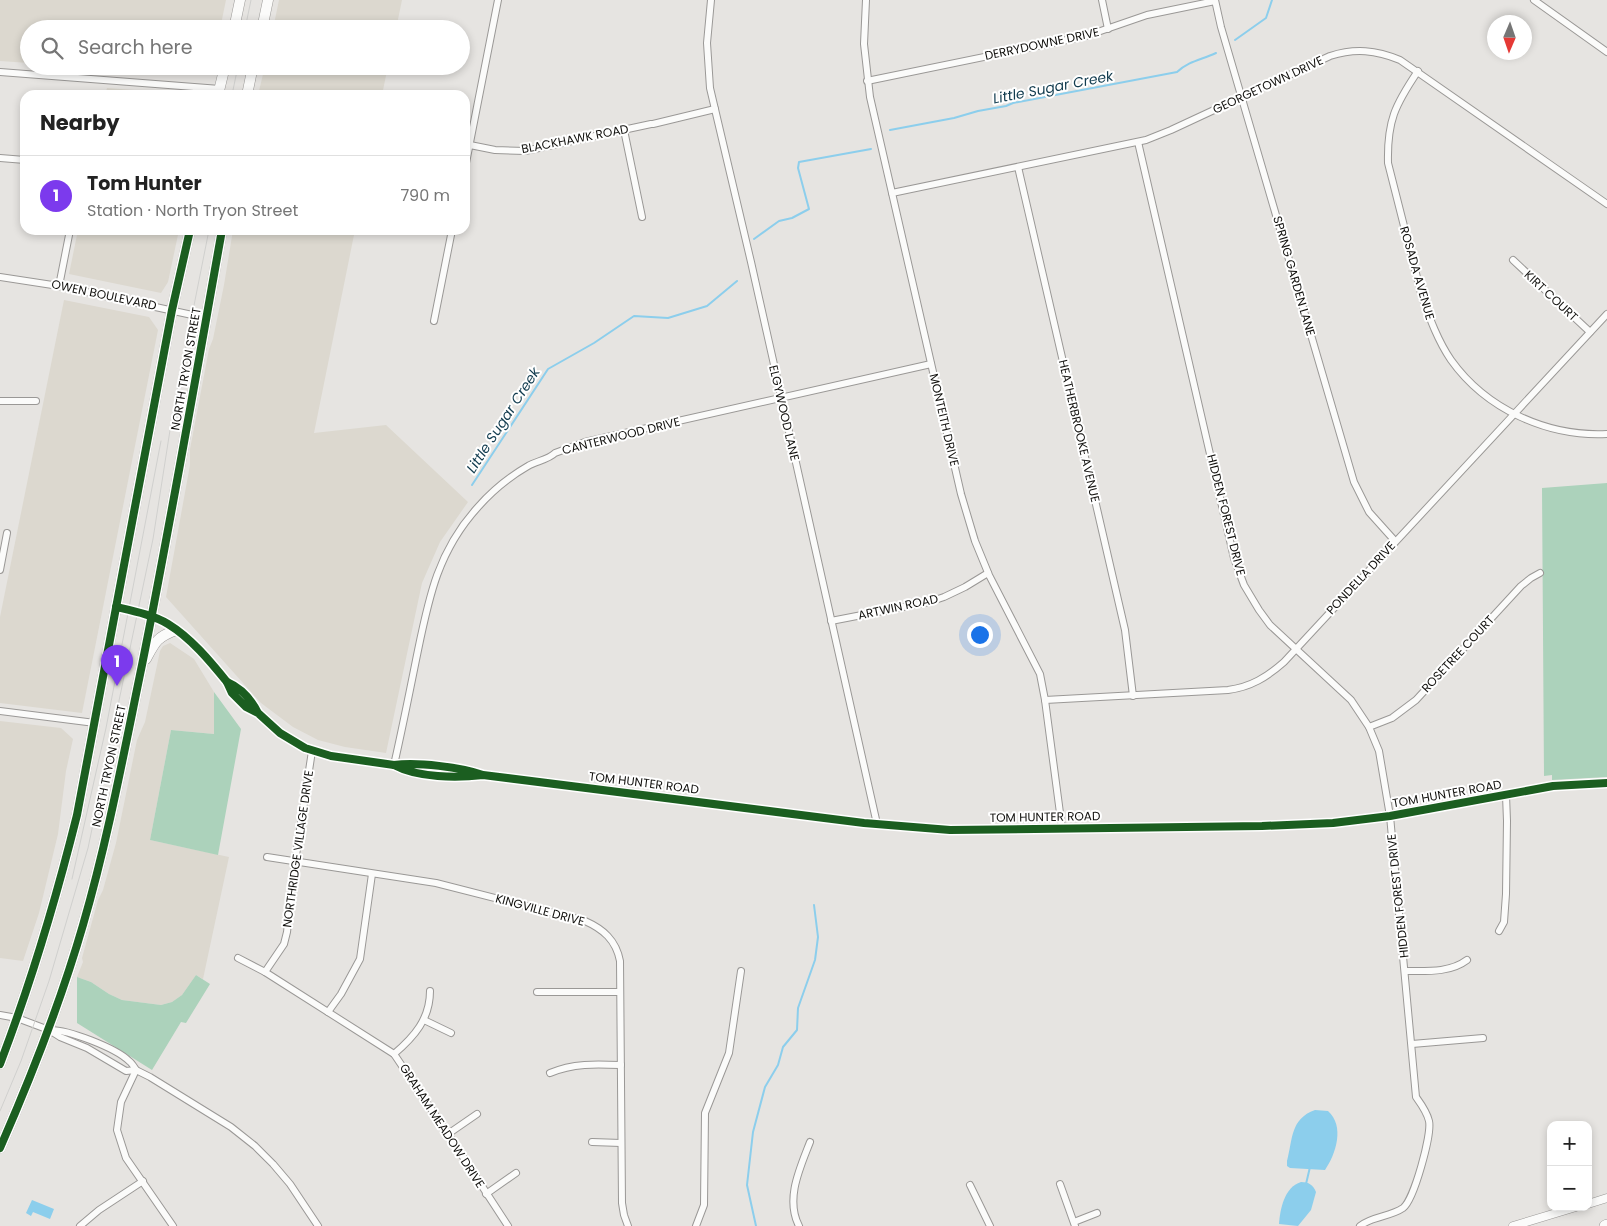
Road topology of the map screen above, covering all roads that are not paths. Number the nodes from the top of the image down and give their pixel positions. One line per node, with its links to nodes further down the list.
1 (240, 0): 9 (main road)
2 (268, 0): 10 (main road)
3 (498, 0): 27 (street)
4 (711, 0): 24 (street, ELGYWOOD LANE)
5 (866, 0): 19 (street, MONTEITH DRIVE)
6 (1102, 0): 11 (street)
7 (1215, 0): 11 (street, DERRYDOWNE DRIVE); 23 (street, SPRING GARDEN LANE)
8 (1536, 1): 12 (street)
9 (236, 20)
10 (264, 20)
11 (1108, 29): 19 (street, DERRYDOWNE DRIVE)
12 (1607, 52)
13 (1418, 71): 23 (street, GEORGETOWN DRIVE); 32 (street, GEORGETOWN DRIVE); 50 (street, ROSADA AVENUE)
14 (0, 72): 15 (street)
15 (20, 74)
16 (33, 75): 20 (street)
17 (223, 75): 21 (main road)
18 (251, 75): 22 (main road)
19 (867, 81): 31 (street, MONTEITH DRIVE)
20 (197, 90)
21 (219, 90)
22 (248, 90)
23 (1242, 98): 26 (street, GEORGETOWN DRIVE); 53 (street, SPRING GARDEN LANE)
24 (715, 109): 25 (street, BLACKHAWK ROAD); 47 (street, ELGYWOOD LANE)
25 (624, 130): 27 (street, BLACKHAWK ROAD); 33 (street)
26 (1138, 142): 30 (street, GEORGETOWN DRIVE); 61 (street, HIDDEN FOREST DRIVE)
27 (470, 145)
28 (0, 158): 29 (street)
29 (20, 160)
30 (1018, 167): 31 (street, GEORGETOWN DRIVE); 63 (street, HEATHERBROOKE AVENUE)
31 (892, 193): 46 (street, MONTEITH DRIVE)
32 (1607, 204)
33 (642, 217)
34 (69, 235): 40 (street)
35 (189, 235): 41 (main road, NORTH TRYON STREET)
36 (221, 235): 43 (main road, NORTH TRYON STREET)
37 (451, 235): 44 (street)
38 (1513, 260): 45 (street, KIRT COURT)
39 (0, 277): 40 (street, OWEN BOULEVARD)
40 (59, 286): 41 (street, OWEN BOULEVARD)
41 (172, 310): 43 (street, OWEN BOULEVARD); 57 (main road, NORTH TRYON STREET)
42 (1607, 314): 45 (street, PONDELLA DRIVE)
43 (206, 318): 58 (main road, NORTH TRYON STREET)
44 (434, 321)
45 (1590, 332): 50 (street, PONDELLA DRIVE)
46 (931, 364): 47 (street, CANTERWOOD DRIVE); 55 (street, MONTEITH DRIVE)
47 (781, 398): 59 (street, ELGYWOOD LANE); 69 (street, CANTERWOOD DRIVE)
48 (0, 401): 49 (street)
49 (36, 401)
50 (1514, 414): 51 (street, ROSADA AVENUE); 53 (street, PONDELLA DRIVE)
51 (1607, 434)
52 (7, 532): 54 (street)
53 (1395, 541): 61 (street, PONDELLA DRIVE)
54 (0, 570)
55 (988, 573): 59 (street, ARTWIN ROAD); 64 (street, MONTEITH DRIVE)
56 (1540, 573): 67 (street, ROSETREE COURT)
57 (116, 607): 58 (street, TOM HUNTER ROAD); 66 (main road, NORTH TRYON STREET)
58 (151, 617): 60 (street, TOM HUNTER ROAD); 62 (main road, NORTH TRYON STREET)
59 (832, 621): 73 (street, ELGYWOOD LANE)
60 (176, 630): 62 (main road); 68 (street, TOM HUNTER ROAD)
61 (1296, 648): 63 (street, PONDELLA DRIVE); 67 (street, HIDDEN FOREST DRIVE)
62 (140, 671): 91 (main road, NORTH TRYON STREET)
63 (1133, 696): 64 (street, PONDELLA DRIVE)
64 (1045, 700): 74 (street, MONTEITH DRIVE)
65 (0, 711): 66 (street)
66 (95, 723): 89 (main road, NORTH TRYON STREET)
67 (1369, 726): 72 (street, HIDDEN FOREST DRIVE)
68 (312, 751): 69 (street, TOM HUNTER ROAD); 76 (street, NORTHRIDGE VILLAGE DRIVE)
69 (394, 765): 73 (street, TOM HUNTER ROAD)
70 (1607, 783): 71 (street, TOM HUNTER ROAD)
71 (1506, 795): 72 (street, TOM HUNTER ROAD); 78 (street)
72 (1390, 816): 74 (street, TOM HUNTER ROAD); 82 (street, HIDDEN FOREST DRIVE)
73 (877, 824): 74 (street, TOM HUNTER ROAD)
74 (1062, 828)
75 (267, 857): 76 (street, KINGVILLE DRIVE)
76 (295, 862): 77 (street, KINGVILLE DRIVE); 83 (street, NORTHRIDGE VILLAGE DRIVE)
77 (372, 874): 86 (street, KINGVILLE DRIVE); 87 (street)
78 (1499, 931)
79 (238, 958): 83 (street, GRAHAM MEADOW DRIVE)
80 (1467, 960): 82 (street)
81 (741, 971): 121 (street)
82 (1405, 971): 94 (street, HIDDEN FOREST DRIVE)
83 (266, 972): 87 (street, GRAHAM MEADOW DRIVE)
84 (430, 991): 90 (street)
85 (537, 992): 86 (street)
86 (620, 992): 97 (street, KINGVILLE DRIVE)
87 (328, 1012): 95 (street, GRAHAM MEADOW DRIVE)
88 (0, 1015): 89 (street)
89 (17, 1018): 91 (street); 96 (main road, NORTH TRYON STREET)
90 (424, 1020): 92 (street); 95 (street)
91 (49, 1030): 98 (street); 98 (street); 105 (main road, NORTH TRYON STREET)
92 (451, 1033)
93 (1483, 1038): 94 (street)
94 (1412, 1044): 124 (street, HIDDEN FOREST DRIVE)
95 (394, 1054): 101 (street, GRAHAM MEADOW DRIVE)
96 (0, 1064)
97 (621, 1065): 99 (street); 104 (street, KINGVILLE DRIVE)
98 (136, 1070): 107 (street); 118 (street)
99 (550, 1073)
100 (477, 1114): 101 (street)
101 (448, 1134): 110 (street, GRAHAM MEADOW DRIVE)
102 (592, 1142): 104 (street)
103 (810, 1142): 122 (street)
104 (621, 1143): 120 (street, KINGVILLE DRIVE)
105 (0, 1148)
106 (516, 1173): 110 (street)
107 (143, 1181): 116 (street); 117 (street)
108 (1060, 1184): 115 (street)
109 (970, 1185): 123 (street)
110 (486, 1194): 119 (street, GRAHAM MEADOW DRIVE)
111 (1607, 1198): 112 (street)
112 (1592, 1203)
113 (1563, 1211): 125 (street)
114 (1096, 1213): 115 (street)
115 (1074, 1224)
116 (80, 1226)
117 (173, 1226)
118 (318, 1226)
119 (508, 1226)
120 (628, 1226)
121 (696, 1226)
122 (799, 1226)
123 (990, 1226)
124 (1360, 1226)
125 (1513, 1226)

